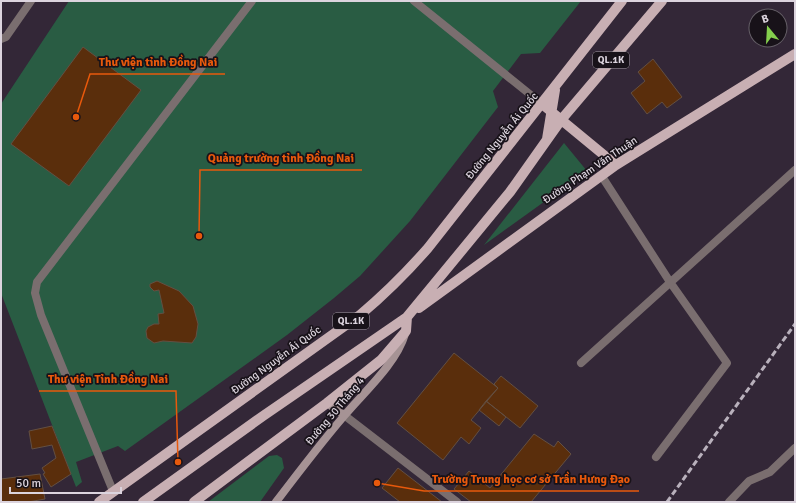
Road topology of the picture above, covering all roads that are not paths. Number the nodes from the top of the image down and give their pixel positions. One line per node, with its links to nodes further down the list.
1 (31, 1): 6 (street)
2 (252, 1): 24 (street)
3 (414, 1): 9 (street)
4 (622, 1): 8 (main road, Đường Nguyễn Ái Quốc / QL.1K)
5 (662, 1): 11 (main road, Đường Nguyễn Ái Quốc / QL.1K)
6 (1, 39)
7 (795, 54): 13 (main road, Đường Phạm Văn Thuận)
8 (556, 88): 9 (main road, Đường Nguyễn Ái Quốc / QL.1K); 10 (main road, Đường Nguyễn Ái Quốc / QL.1K)
9 (542, 104): 10 (main road); 24 (main road, Đường Nguyễn Ái Quốc / QL.1K)
10 (551, 112): 11 (main road); 12 (main road, Đường Nguyễn Ái Quốc / QL.1K)
11 (561, 120): 12 (main road, Đường Nguyễn Ái Quốc / QL.1K); 13 (main road)
12 (547, 140): 17 (main road, Đường Nguyễn Ái Quốc / QL.1K)
13 (616, 165): 15 (main road, Đường Phạm Văn Thuận)
14 (795, 170): 16 (street)
15 (601, 175): 16 (street); 17 (main road, Đường Phạm Văn Thuận)
16 (670, 282): 19 (street); 23 (street)
17 (407, 317): 18 (main road); 26 (main road, Đường Nguyễn Ái Quốc / QL.1K)
18 (406, 331): 20 (main road); 21 (main road, Đường 30 Tháng 4)
19 (581, 363)
20 (327, 403): 21 (main road); 27 (main road)
21 (344, 415): 28 (main road, Đường 30 Tháng 4); 29 (street)
22 (795, 448): 30 (street)
23 (656, 457)
24 (113, 491): 25 (main road, Đường Nguyễn Ái Quốc / QL.1K)
25 (98, 502)
26 (143, 502)
27 (194, 502)
28 (276, 502)
29 (457, 502)
30 (728, 502)

